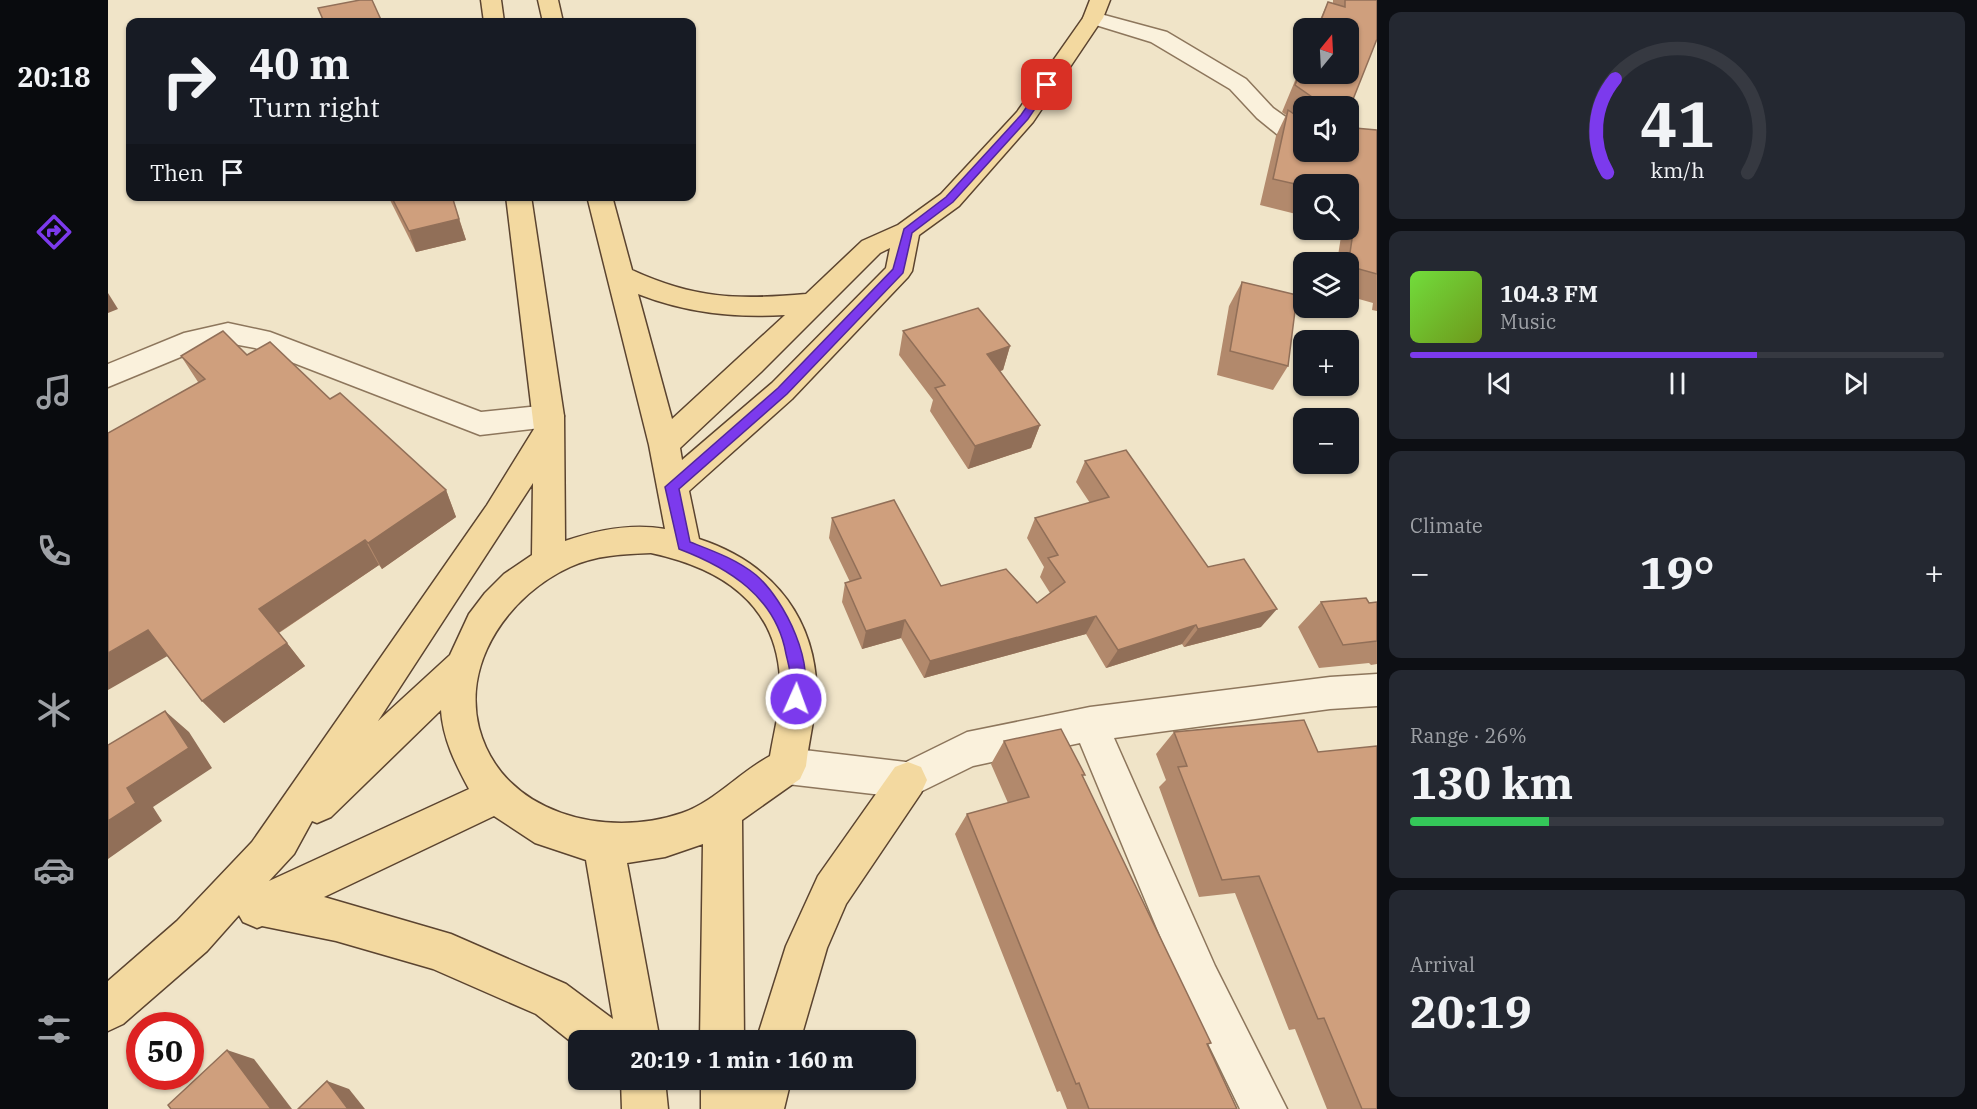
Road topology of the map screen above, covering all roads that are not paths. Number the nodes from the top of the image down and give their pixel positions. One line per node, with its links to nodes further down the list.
1 (491, 0): 4 (main road)
2 (548, 0): 5 (main road)
3 (1096, 9): 6 (street); 9 (main road)
4 (493, 18)
5 (552, 18)
6 (1293, 135)
7 (519, 201): 13 (main road)
8 (600, 201): 10 (main road)
9 (907, 231): 11 (main road); 15 (main road)
10 (620, 275): 11 (main road); 14 (main road)
11 (815, 303): 14 (main road)
12 (108, 376): 13 (street)
13 (549, 422): 17 (main road); 26 (main road)
14 (664, 445): 15 (main road)
15 (672, 487): 16 (main road)
16 (684, 545): 17 (main road); 21 (main road)
17 (549, 561): 18 (main road)
18 (463, 665): 23 (main road); 26 (main road)
19 (1377, 690): 20 (street)
20 (1090, 724): 22 (street); 40 (street)
21 (787, 766): 22 (street); 24 (main road)
22 (908, 780): 33 (main road)
23 (497, 795): 25 (main road); 27 (main road)
24 (723, 813): 25 (main road); 32 (main road)
25 (603, 843): 31 (main road)
26 (266, 855): 28 (main road)
27 (262, 906): 28 (main road); 30 (main road)
28 (192, 936): 29 (main road)
29 (108, 1009)
30 (592, 1030)
31 (636, 1030)
32 (722, 1030)
33 (781, 1030)
34 (644, 1090): 37 (main road)
35 (723, 1090): 38 (main road)
36 (766, 1090): 39 (main road)
37 (645, 1109)
38 (724, 1109)
39 (761, 1109)
40 (1264, 1109)

